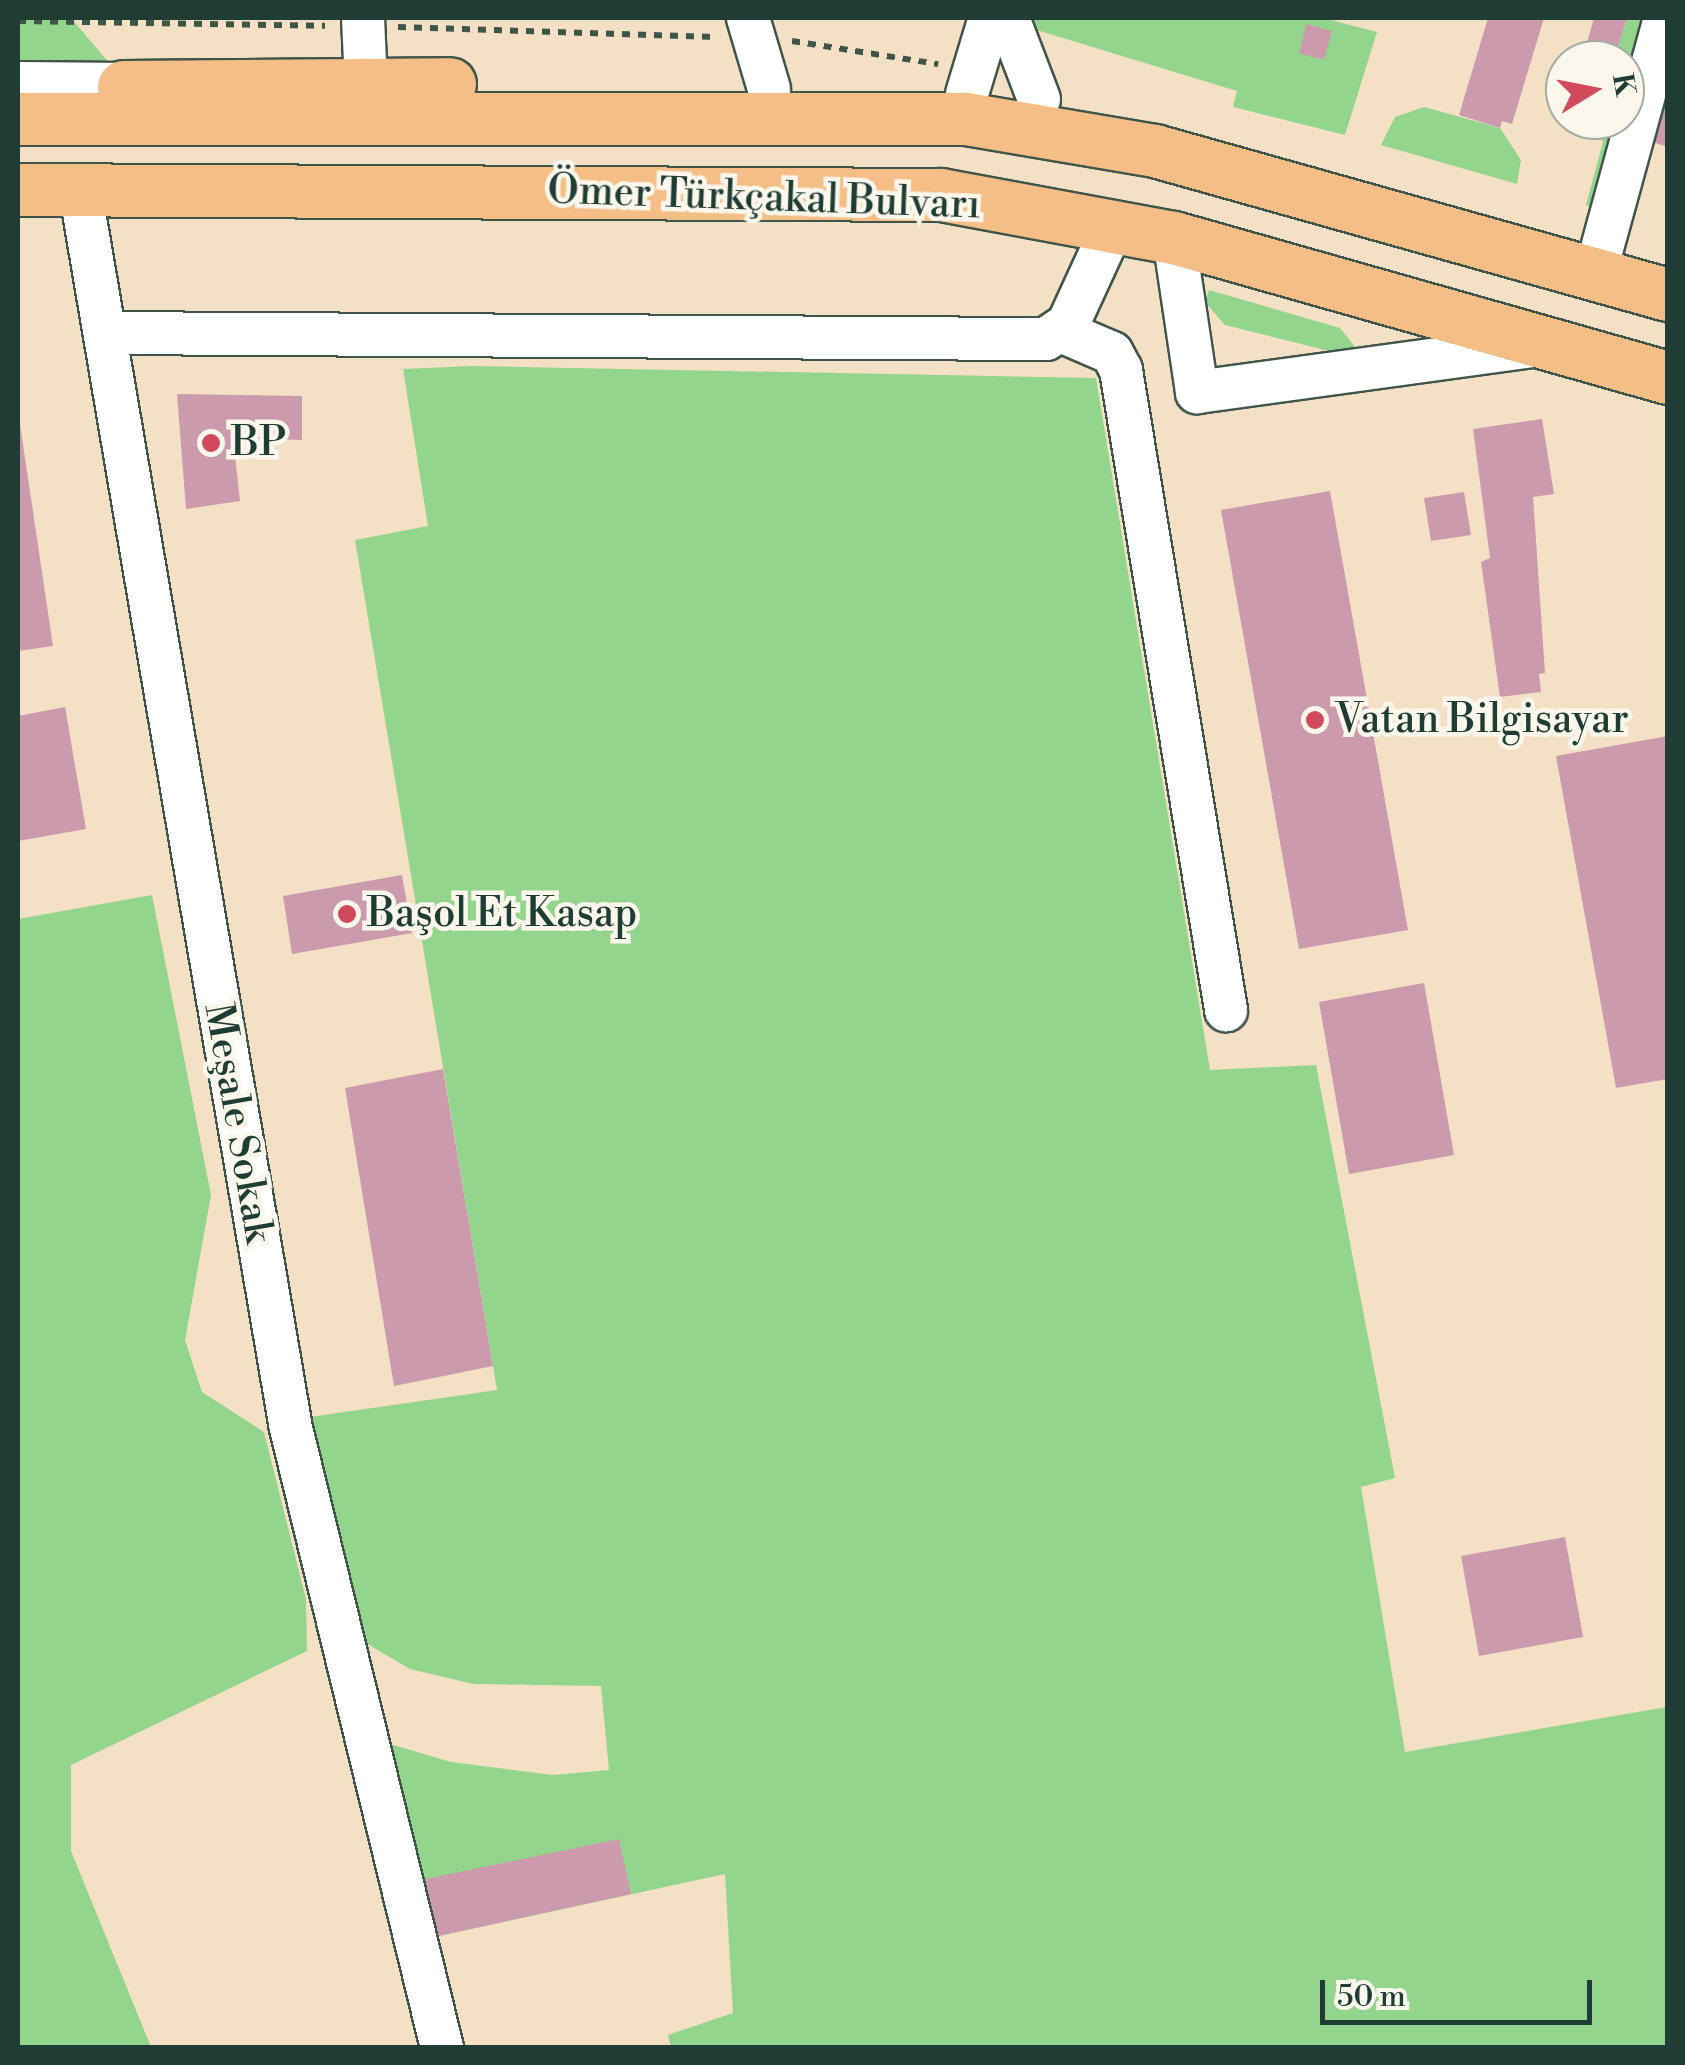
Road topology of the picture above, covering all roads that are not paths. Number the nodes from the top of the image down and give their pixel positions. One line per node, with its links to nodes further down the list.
1 (990, 18): 9 (street)
2 (1008, 18): 10 (street)
3 (1665, 18): 17 (street)
4 (363, 22): 7 (street)
5 (752, 28): 8 (street)
6 (18, 83): 11 (street)
7 (366, 83): 8 (main road); 11 (main road)
8 (769, 89): 9 (main road)
9 (967, 94): 10 (main road)
10 (1039, 100): 17 (main road)
11 (110, 101): 12 (main road, Ömer Türkçakal Bulvarı); 13 (main road); 17 (main road, Ömer Türkçakal Bulvarı)
12 (18, 119)
13 (80, 189): 14 (main road, Ömer Türkçakal Bulvarı); 15 (main road, Ömer Türkçakal Bulvarı); 20 (street, Meşale Sokak)
14 (18, 190)
15 (1114, 224): 16 (main road, Ömer Türkçakal Bulvarı); 19 (street)
16 (1174, 238): 21 (main road, Ömer Türkçakal Bulvarı); 21 (street)
17 (1595, 274): 18 (main road, Ömer Türkçakal Bulvarı)
18 (1668, 295)
19 (1063, 332): 20 (street); 23 (street)
20 (105, 333): 24 (street, Meşale Sokak)
21 (1548, 343): 22 (main road, Ömer Türkçakal Bulvarı)
22 (1668, 378)
23 (1226, 1010)
24 (442, 2048)

